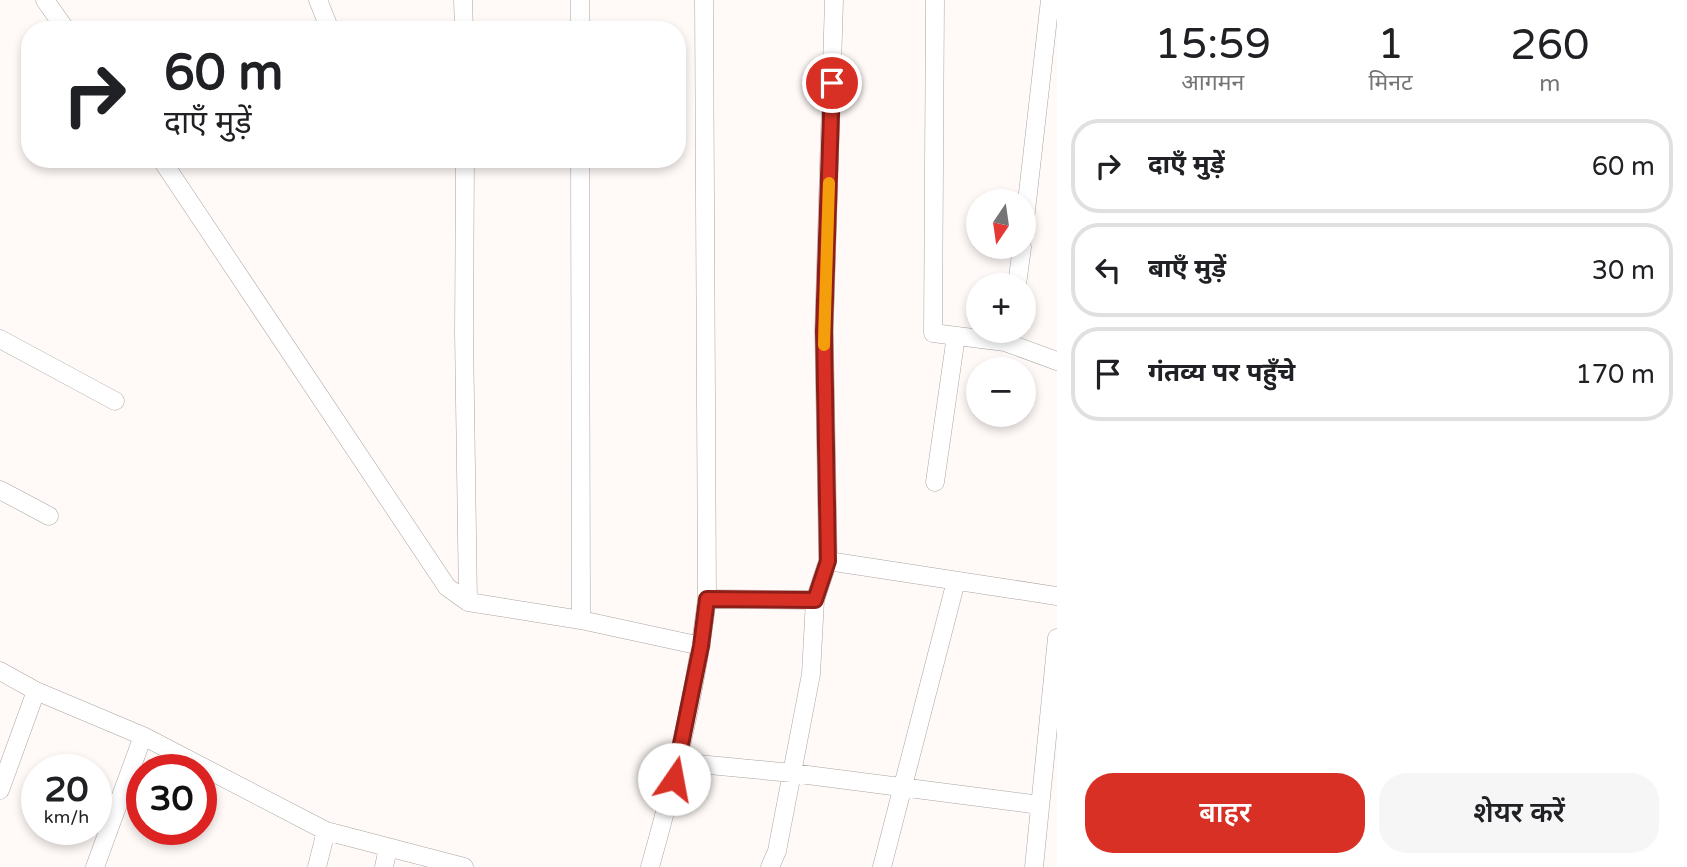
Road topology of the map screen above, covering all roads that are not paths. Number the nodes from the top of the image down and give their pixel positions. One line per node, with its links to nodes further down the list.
1 (45, 0): 9 (street)
2 (318, 0): 10 (street)
3 (463, 0): 11 (street)
4 (580, 0): 12 (street)
5 (704, 0): 29 (street)
6 (834, 0): 26 (street)
7 (935, 0): 17 (street)
8 (1050, 0): 16 (street)
9 (60, 21)
10 (326, 21)
11 (464, 21)
12 (580, 21)
13 (172, 168): 31 (street)
14 (465, 168): 31 (street)
15 (580, 168): 32 (street)
16 (1028, 189)
17 (956, 336): 18 (street); 23 (street)
18 (966, 336)
19 (0, 339): 22 (street)
20 (1022, 343): 21 (street)
21 (1057, 361)
22 (115, 401)
23 (935, 482)
24 (0, 490): 25 (street)
25 (49, 516)
26 (828, 561): 27 (street); 30 (street)
27 (956, 582): 28 (street); 40 (street)
28 (1057, 596)
29 (707, 599): 30 (street); 34 (street)
30 (815, 600): 39 (street)
31 (468, 602): 32 (street)
32 (581, 620): 34 (street)
33 (1057, 638): 42 (street)
34 (701, 646): 38 (street)
35 (0, 671): 36 (street)
36 (36, 691): 37 (street); 41 (street)
37 (143, 736): 43 (street); 45 (street)
38 (677, 762): 39 (street); 49 (street)
39 (792, 773): 40 (street); 50 (street)
40 (903, 788): 42 (street); 51 (street)
41 (0, 790)
42 (1040, 805): 52 (street)
43 (326, 831): 44 (street); 46 (street)
44 (388, 848): 47 (street); 48 (street)
45 (95, 867)
46 (317, 867)
47 (384, 867)
48 (464, 867)
49 (650, 867)
50 (770, 867)
51 (882, 867)
52 (1034, 867)

